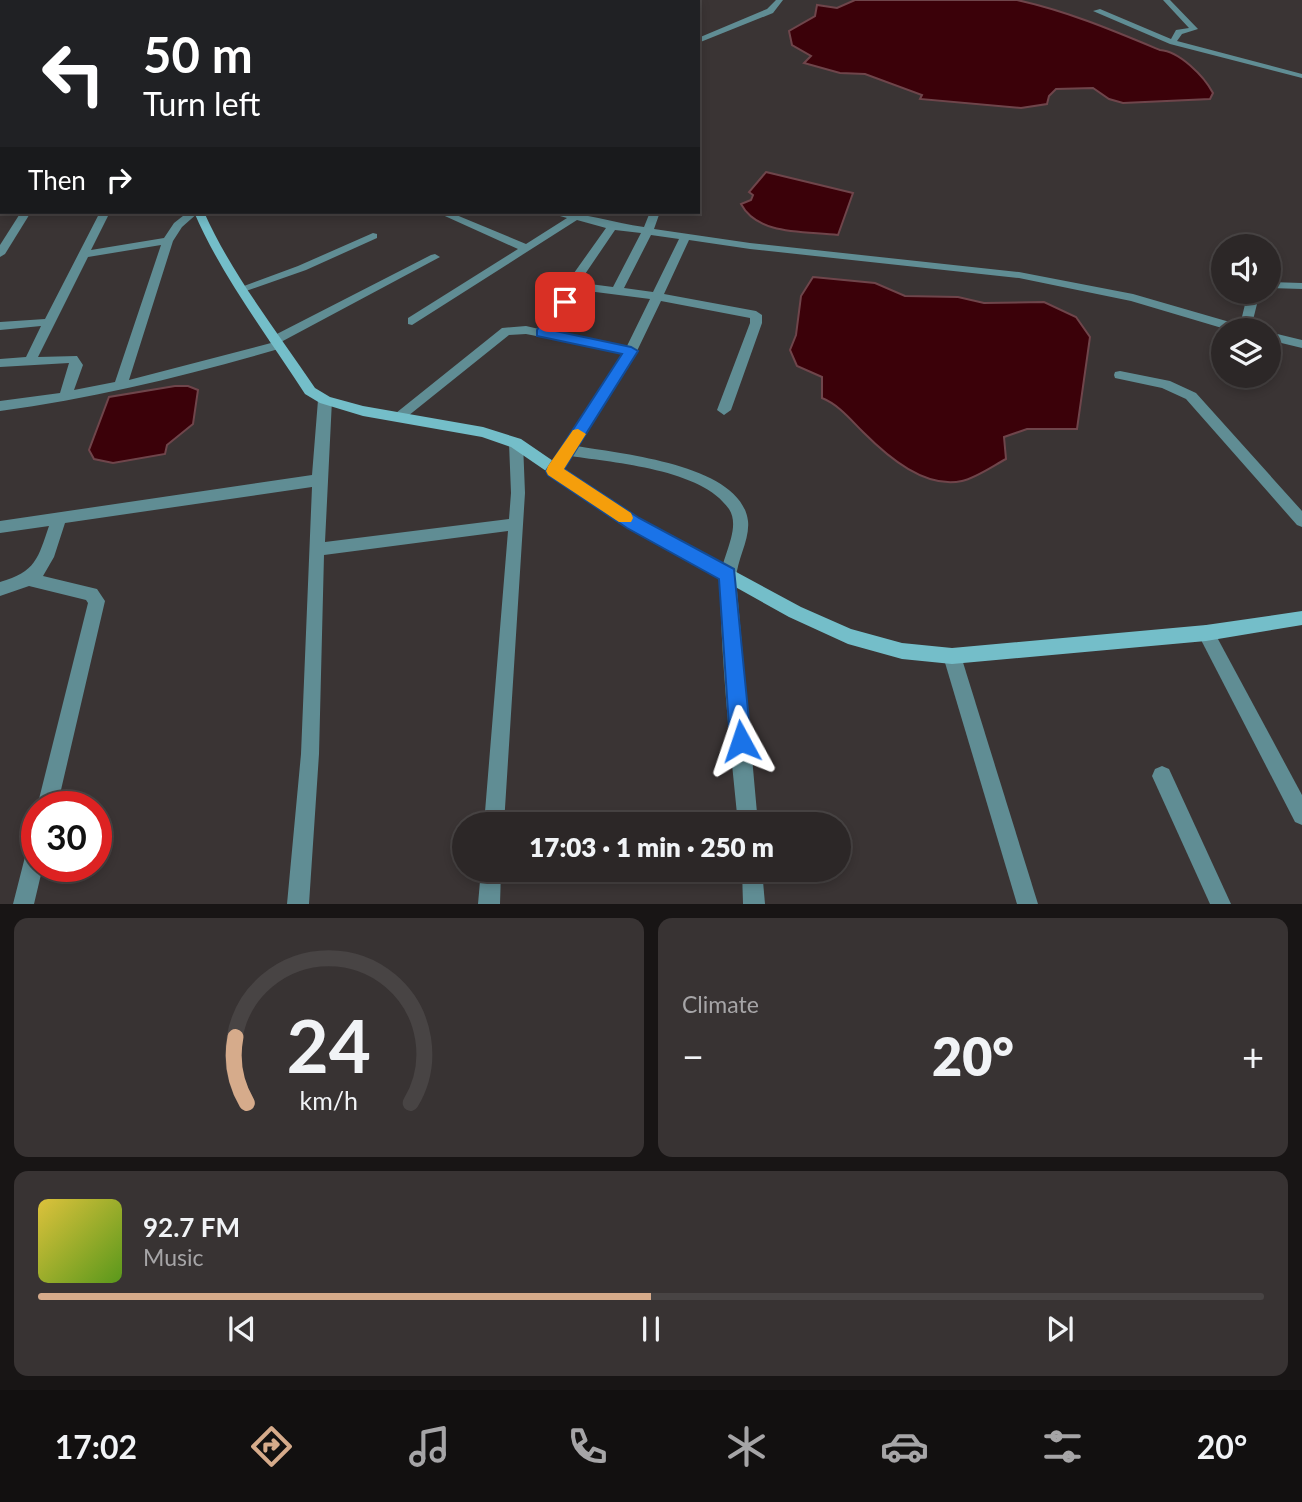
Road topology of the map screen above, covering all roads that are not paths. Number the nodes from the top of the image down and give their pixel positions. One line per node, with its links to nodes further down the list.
1 (780, 0): 4 (street)
2 (1166, 0): 5 (street)
3 (1097, 11): 5 (street)
4 (700, 40)
5 (1173, 43): 6 (street)
6 (1302, 76)
7 (25, 214): 20 (street)
8 (104, 214): 23 (street)
9 (194, 214): 19 (street)
10 (198, 214): 28 (street)
11 (446, 214): 21 (street)
12 (563, 214): 14 (street)
13 (654, 214): 16 (street)
14 (574, 218): 15 (street); 21 (street)
15 (612, 226): 16 (street); 26 (street)
16 (648, 231): 18 (street); 29 (street)
17 (373, 236): 28 (street)
18 (685, 237): 30 (street); 31 (street)
19 (167, 241): 23 (street); 43 (street)
20 (4, 242): 22 (street)
21 (526, 248): 32 (street)
22 (0, 254)
23 (84, 254): 33 (street)
24 (435, 257): 37 (street)
25 (1281, 285): 27 (street)
26 (577, 286): 29 (street); 35 (street)
27 (1302, 286)
28 (242, 289): 37 (street)
29 (616, 292): 30 (street)
30 (655, 296): 39 (street); 47 (street)
31 (1211, 320)
32 (412, 321)
33 (50, 322): 34 (street); 40 (street)
34 (0, 326)
35 (542, 333): 39 (street); 48 (street)
36 (1281, 339): 38 (street)
37 (276, 343): 43 (street); 45 (street)
38 (1302, 344)
39 (631, 351): 50 (street)
40 (30, 361): 41 (street); 44 (street)
41 (0, 363)
42 (1120, 375): 54 (street)
43 (121, 384): 44 (street)
44 (66, 395): 46 (street)
45 (325, 400): 48 (street); 52 (street)
46 (0, 406)
47 (724, 410)
48 (398, 417): 49 (street)
49 (516, 443): 51 (street); 55 (street)
50 (568, 450): 51 (street); 58 (street)
51 (554, 471): 58 (street)
52 (319, 480): 53 (street); 57 (street)
53 (59, 519): 56 (street); 59 (street)
54 (1302, 521)
55 (516, 524): 57 (street); 66 (street)
56 (0, 527)
57 (316, 550): 73 (street)
58 (727, 575): 63 (street); 67 (street)
59 (31, 580): 60 (street); 65 (street)
60 (0, 589)
61 (1302, 618): 62 (street)
62 (1206, 633): 63 (street); 68 (street)
63 (952, 656): 76 (street)
64 (1162, 776): 77 (street)
65 (51, 791)
66 (495, 812)
67 (747, 812)
68 (1302, 815)
69 (29, 882): 72 (street)
70 (490, 882): 74 (street)
71 (753, 882): 75 (street)
72 (23, 904)
73 (298, 904)
74 (489, 904)
75 (754, 904)
76 (1028, 904)
77 (1221, 904)

